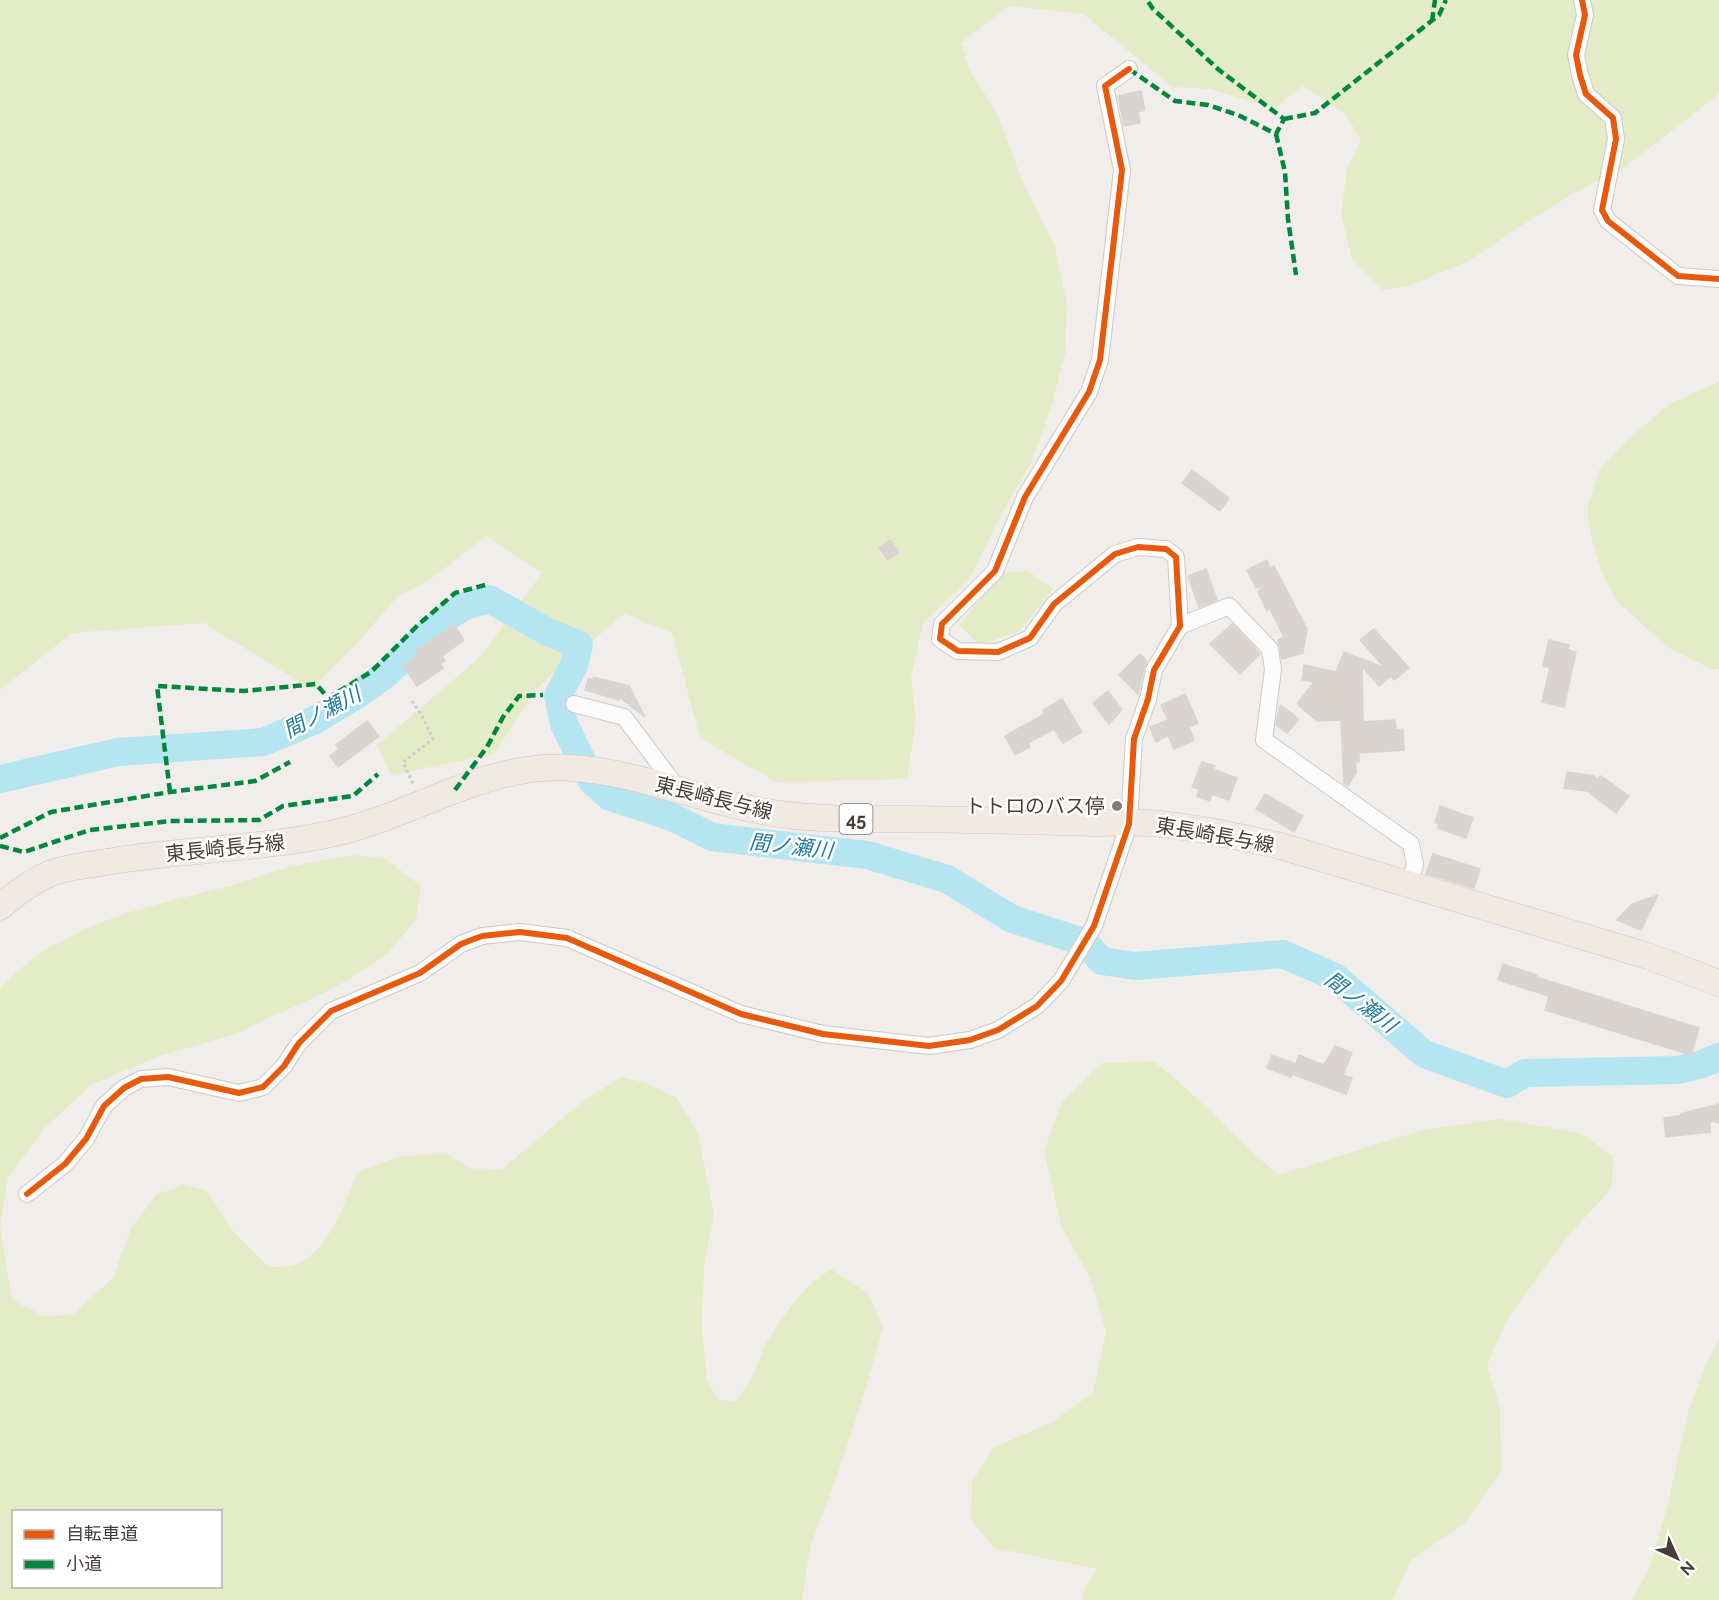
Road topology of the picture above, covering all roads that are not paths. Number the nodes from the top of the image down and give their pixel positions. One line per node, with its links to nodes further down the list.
1 (1582, 0): 3 (street)
2 (1129, 69): 4 (street)
3 (1719, 279)
4 (1180, 626): 7 (street); 8 (street)
5 (574, 704): 6 (street)
6 (678, 789): 7 (main road, 東長崎長与線 / 45); 9 (main road, 東長崎長与線 / 45)
7 (1129, 824): 8 (main road, 東長崎長与線 / 45); 11 (street)
8 (1409, 885): 10 (main road, 東長崎長与線 / 45)
9 (0, 907)
10 (1719, 982)
11 (27, 1194)

